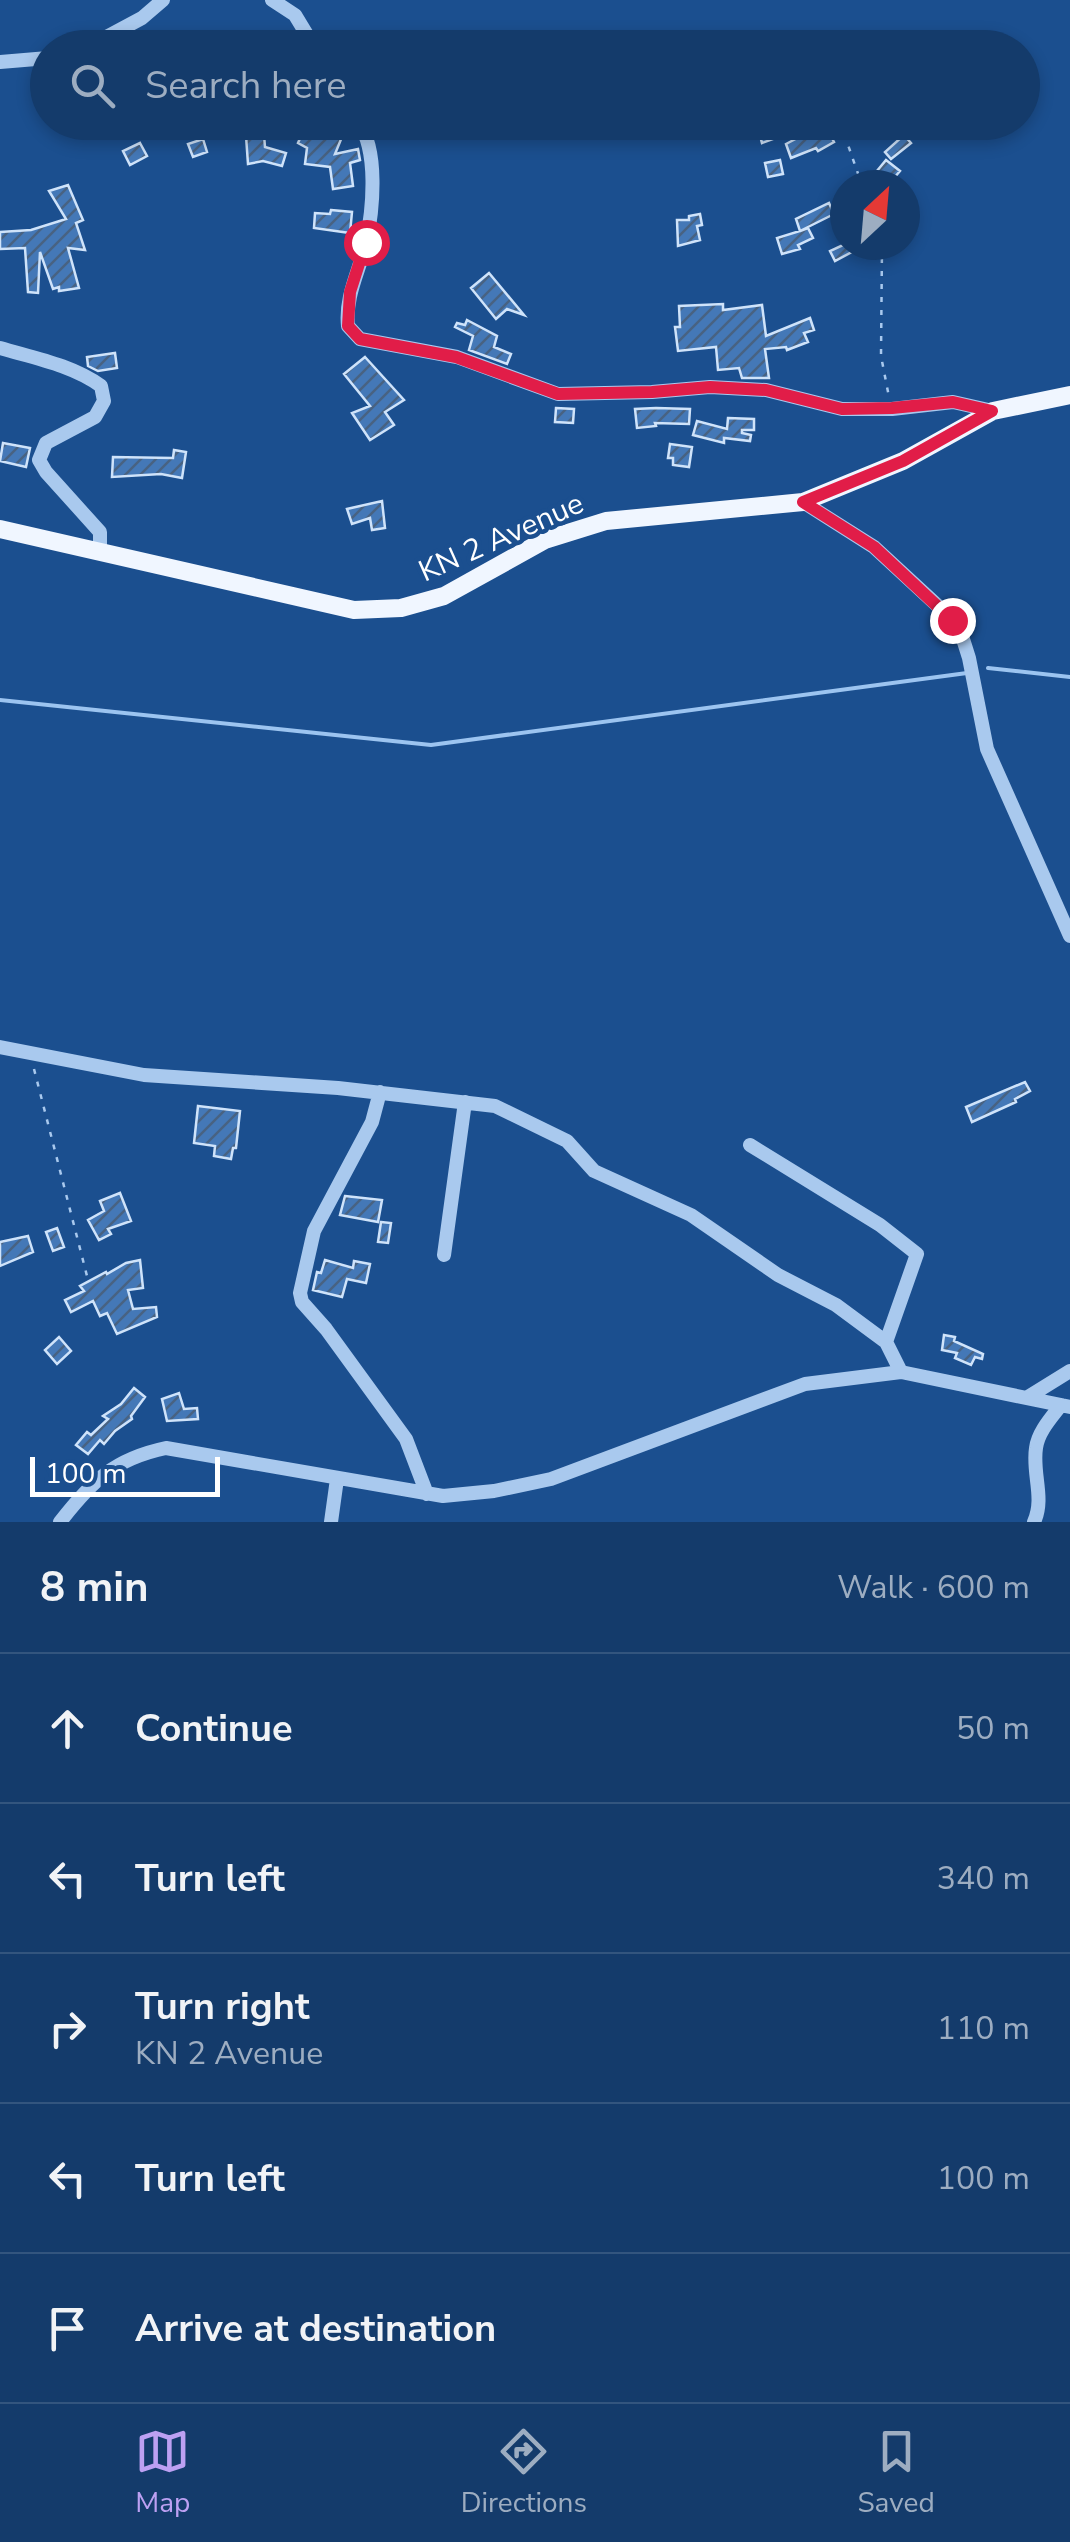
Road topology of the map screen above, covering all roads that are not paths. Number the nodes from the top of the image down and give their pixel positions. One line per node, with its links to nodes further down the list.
1 (163, 0): 3 (street)
2 (272, 0): 4 (street)
3 (120, 30)
4 (303, 30)
5 (30, 60): 6 (street)
6 (0, 62)
7 (369, 140): 10 (street)
8 (0, 348): 13 (street)
9 (1070, 394): 10 (main road, KN 2 Avenue)
10 (992, 411): 11 (main road, KN 2 Avenue)
11 (803, 502): 13 (main road, KN 2 Avenue); 14 (street)
12 (0, 530): 13 (main road, KN 2 Avenue)
13 (100, 552)
14 (1070, 936)
15 (0, 1047): 16 (street)
16 (380, 1092): 17 (street); 26 (street)
17 (465, 1102): 19 (street); 20 (street)
18 (750, 1144): 20 (street)
19 (444, 1255)
20 (886, 1342): 21 (street)
21 (901, 1372): 23 (street); 26 (street)
22 (1070, 1372): 23 (street)
23 (1028, 1397): 24 (street)
24 (1065, 1406): 29 (street)
25 (337, 1478): 26 (street); 27 (street); 28 (street)
26 (427, 1494)
27 (60, 1522)
28 (330, 1522)
29 (1034, 1522)

